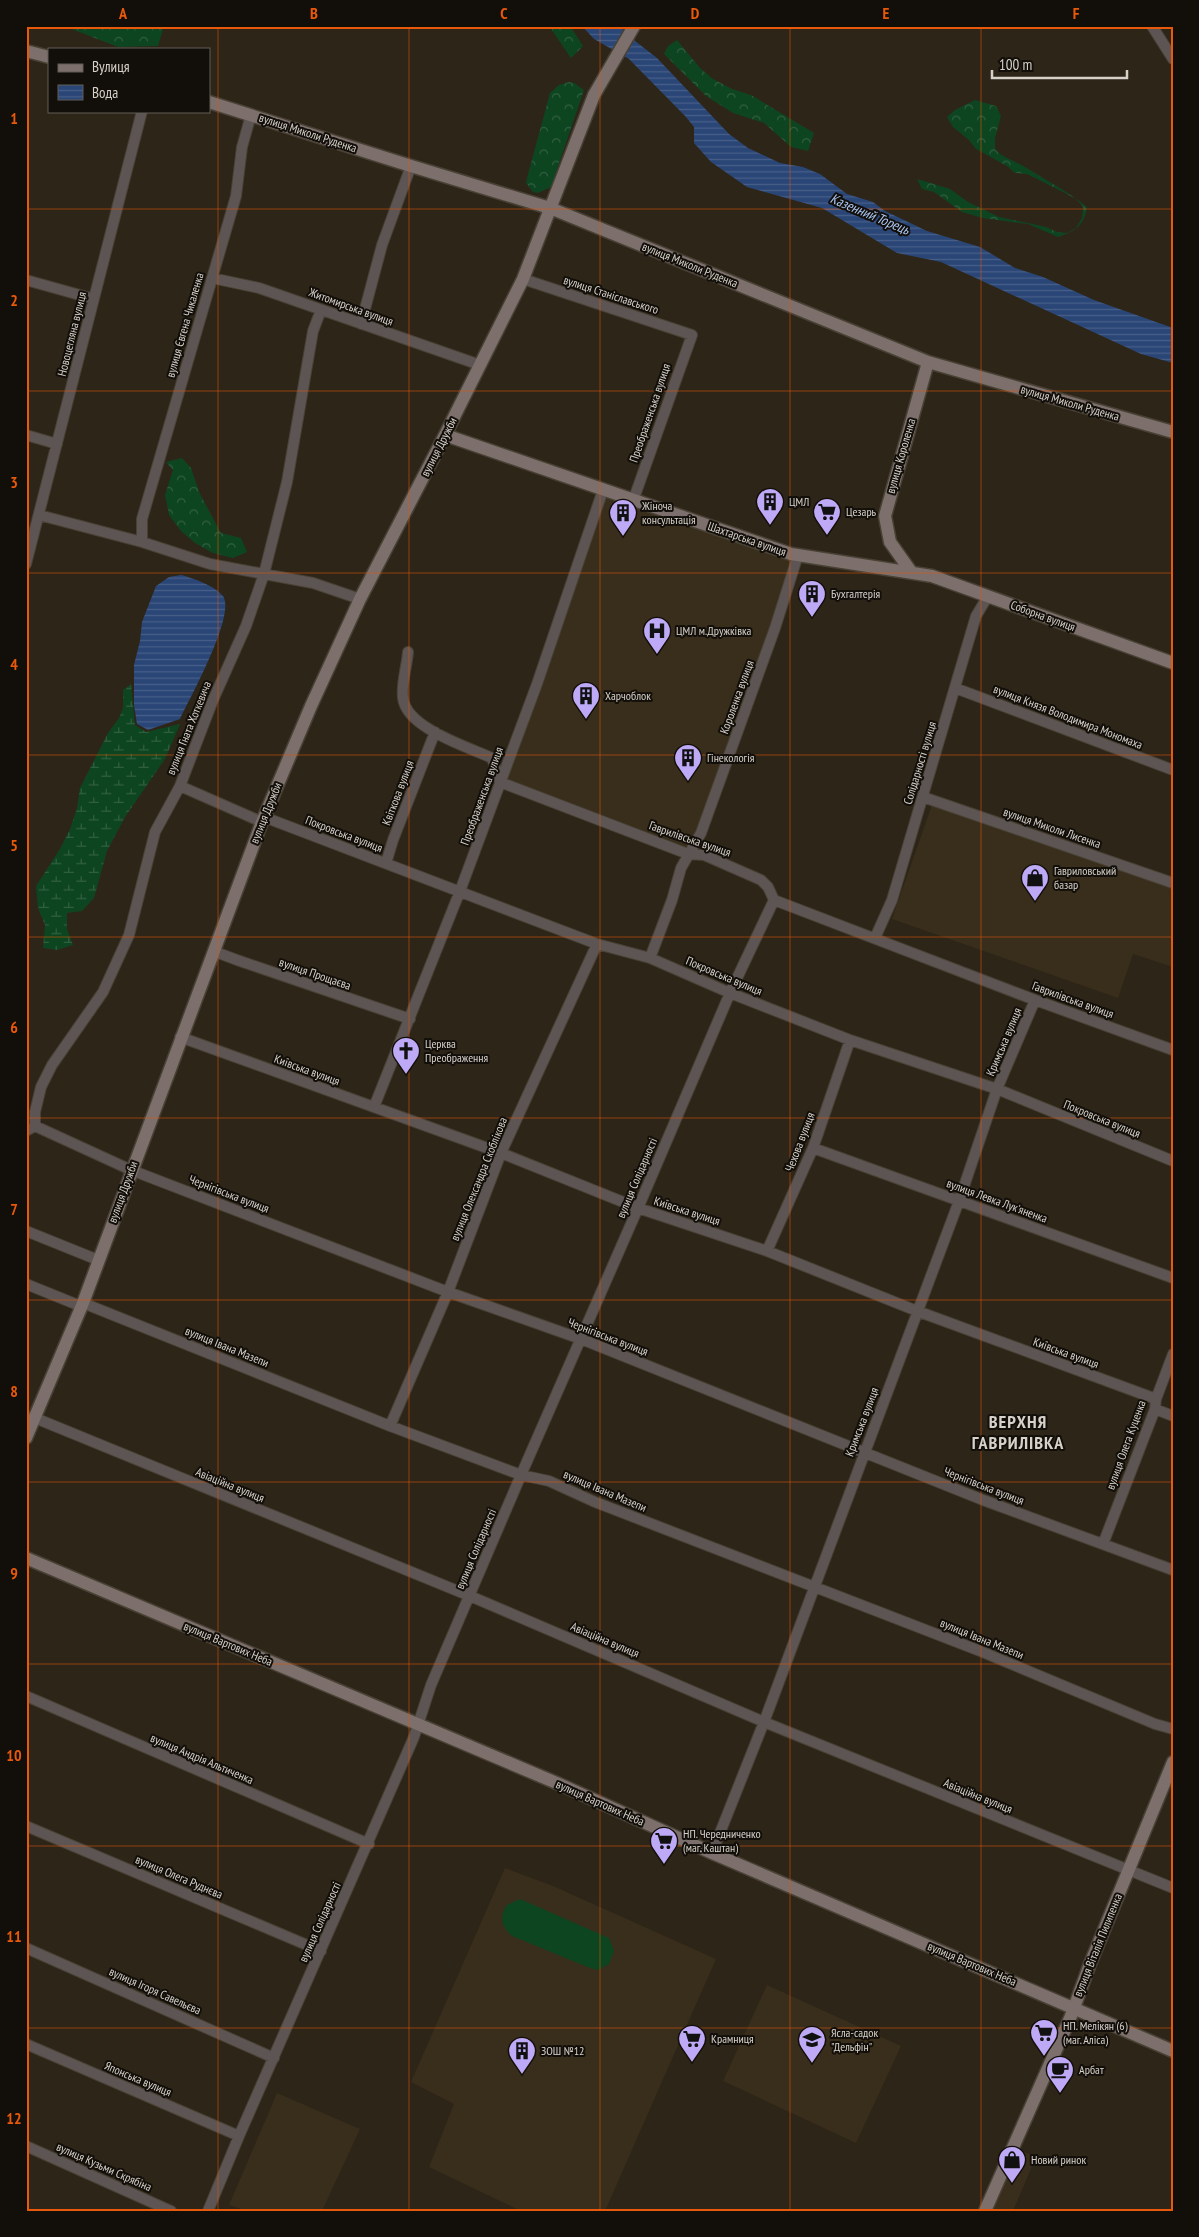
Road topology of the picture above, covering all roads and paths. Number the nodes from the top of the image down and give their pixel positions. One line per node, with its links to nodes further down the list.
1 (634, 26): 10 (street, вулиця Дружби)
2 (1152, 26): 5 (street)
3 (26, 51): 4 (street)
4 (48, 57)
5 (1173, 59)
6 (210, 102): 8 (street, вулиця Миколи Руденка)
7 (142, 112): 14 (street, Новоцегляна вулиця)
8 (251, 115): 9 (street, вулиця Миколи Руденка); 11 (street, вулиця Євгена Чикаленка)
9 (411, 166): 10 (street, вулиця Миколи Руденка); 16 (street)
10 (550, 208): 12 (street, вулиця Дружби); 18 (street, вулиця Миколи Руденка)
11 (212, 278): 15 (street, Житомирська вулиця); 27 (street, вулиця Євгена Чикаленка)
12 (523, 279): 17 (street, вулиця Станіславського); 19 (street, вулиця Дружби)
13 (26, 280): 14 (street)
14 (94, 299): 23 (street, Новоцегляна вулиця)
15 (321, 310): 16 (street, Житомирська вулиця); 31 (street, вулиця Гната Хоткевича)
16 (362, 324): 19 (street, Житомирська вулиця)
17 (692, 335): 25 (street, Преображенська вулиця)
18 (928, 362): 20 (street, вулиця Миколи Руденка); 30 (street, вулиця Короленка)
19 (480, 366): 22 (street, вулиця Дружби)
20 (1172, 432)
21 (26, 435): 23 (street)
22 (445, 435): 24 (street, Шахтарська вулиця); 33 (street, вулиця Дружби)
23 (57, 444): 26 (street, Новоцегляна вулиця)
24 (603, 490): 25 (street, Шахтарська вулиця); 39 (street, Преображенська вулиця)
25 (633, 501): 28 (street, Шахтарська вулиця)
26 (39, 515): 27 (street); 29 (street, Новоцегляна вулиця)
27 (142, 542): 31 (street)
28 (798, 555): 30 (street, Шахтарська вулиця); 43 (street, Короленка вулиця)
29 (26, 564)
30 (912, 573): 32 (street, Соборна вулиця)
31 (264, 574): 33 (street); 40 (street, вулиця Гната Хоткевича)
32 (988, 596): 35 (street, Соборна вулиця); 36 (street, Солідарності вулиця)
33 (360, 599): 42 (street, вулиця Дружби)
34 (408, 652): 37 (street)
35 (1173, 663)
36 (955, 688): 38 (street, вулиця Князя Володимира Мономаха); 41 (street, Солідарності вулиця)
37 (435, 732): 39 (street); 44 (street, Квіткова вулиця)
38 (1173, 770)
39 (500, 782): 43 (street, Гаврилівська вулиця); 46 (street, Преображенська вулиця)
40 (180, 786): 42 (street, Покровська вулиця); 60 (street, вулиця Гната Хоткевича)
41 (923, 797): 45 (street, вулиця Миколи Лисенка); 48 (street, Солідарності вулиця)
42 (263, 820): 44 (street, Покровська вулиця); 50 (street, вулиця Дружби)
43 (688, 854): 47 (street, Гаврилівська вулиця); 51 (street, Короленка вулиця)
44 (386, 863): 46 (street, Покровська вулиця)
45 (1173, 883)
46 (460, 891): 49 (street, Покровська вулиця); 54 (street, Преображенська вулиця)
47 (774, 900): 48 (street, Гаврилівська вулиця); 52 (street, вулиця Солідарності)
48 (875, 938): 53 (street, Гаврилівська вулиця)
49 (597, 944): 51 (street, Покровська вулиця); 62 (street, вулиця Олександра Скоблікова)
50 (213, 950): 54 (street, вулиця Прощаєва); 55 (street, вулиця Дружби)
51 (650, 958): 52 (street, Покровська вулиця)
52 (730, 993): 56 (street, Покровська вулиця); 66 (street, вулиця Солідарності)
53 (1035, 1000): 57 (street, Гаврилівська вулиця); 58 (street, Кримська вулиця)
54 (410, 1019): 59 (street, Преображенська вулиця)
55 (180, 1037): 59 (street, Київська вулиця); 64 (street, вулиця Дружби)
56 (850, 1040): 58 (street, Покровська вулиця); 61 (street, Чехова вулиця)
57 (1173, 1050)
58 (997, 1089): 63 (street, Покровська вулиця); 65 (street, Кримська вулиця)
59 (374, 1107): 62 (street, Київська вулиця)
60 (30, 1128): 64 (street, Чернігівська вулиця)
61 (813, 1148): 65 (street, вулиця Левка Лук'яненка); 68 (street, Чехова вулиця)
62 (500, 1153): 66 (street, Київська вулиця); 72 (street, вулиця Олександра Скоблікова)
63 (1173, 1161)
64 (132, 1170): 69 (street, вулиця Дружби); 72 (street, Чернігівська вулиця)
65 (959, 1201): 70 (street, вулиця Левка Лук'яненка); 74 (street, Кримська вулиця)
66 (638, 1208): 68 (street, Київська вулиця); 75 (street, вулиця Солідарності)
67 (26, 1231): 69 (street)
68 (767, 1250): 74 (street, Київська вулиця)
69 (98, 1260): 73 (street, вулиця Дружби)
70 (1173, 1278)
71 (26, 1284): 73 (street, вулиця Івана Мазепи)
72 (448, 1292): 75 (street, Чернігівська вулиця); 80 (street, вулиця Олександра Скоблікова)
73 (83, 1303): 79 (street, вулиця Дружби); 80 (street, вулиця Івана Мазепи)
74 (918, 1311): 77 (street, Київська вулиця); 82 (street, Кримська вулиця)
75 (581, 1339): 82 (street, Чернігівська вулиця); 83 (street, вулиця Солідарності)
76 (1173, 1354): 77 (street, вулиця Олега Куценка)
77 (1155, 1404): 78 (street, Київська вулиця); 84 (street, вулиця Олега Куценка)
78 (1173, 1416)
79 (31, 1418): 81 (street, вулиця Дружби); 88 (street, Авіаційна вулиця)
80 (390, 1426): 83 (street, вулиця Івана Мазепи)
81 (26, 1438)
82 (864, 1452): 84 (street, Чернігівська вулиця); 87 (street, Кримська вулиця)
83 (521, 1475): 87 (street, вулиця Івана Мазепи); 88 (street, вулиця Солідарності)
84 (1103, 1544): 86 (street, Чернігівська вулиця)
85 (26, 1558): 91 (street, вулиця Вартових Неба)
86 (1173, 1570)
87 (814, 1586): 90 (street, Кримська вулиця); 92 (street, вулиця Івана Мазепи)
88 (470, 1596): 90 (street, Авіаційна вулиця); 91 (street, вулиця Солідарності)
89 (26, 1696): 95 (street, вулиця Андрія Альтиченка)
90 (764, 1722): 96 (street, Кримська вулиця); 97 (street, Авіаційна вулиця)
91 (419, 1725): 95 (street, вулиця Солідарності); 96 (street, вулиця Вартових Неба)
92 (1173, 1729)
93 (1173, 1762): 97 (street, вулиця Віталія Пилипенка)
94 (26, 1826): 100 (street, вулиця Олега Руднєва)
95 (369, 1844): 100 (street, вулиця Солідарності)
96 (712, 1853): 101 (street, вулиця Вартових Неба)
97 (1128, 1871): 98 (street, Авіаційна вулиця); 101 (street, вулиця Віталія Пилипенка)
98 (1173, 1888)
99 (26, 1948): 104 (street, вулиця Ігоря Савельєва)
100 (321, 1951): 104 (street, вулиця Солідарності)
101 (1074, 2008): 103 (street, вулиця Вартових Неба); 109 (street, вулиця Віталія Пилипенка)
102 (26, 2044): 105 (street, Японська вулиця)
103 (1173, 2051)
104 (274, 2058): 105 (street, вулиця Солідарності)
105 (239, 2136): 108 (street, вулиця Солідарності)
106 (26, 2146): 107 (street, вулиця Кузьми Скрябіна)
107 (171, 2211)
108 (208, 2211)
109 (985, 2211)

